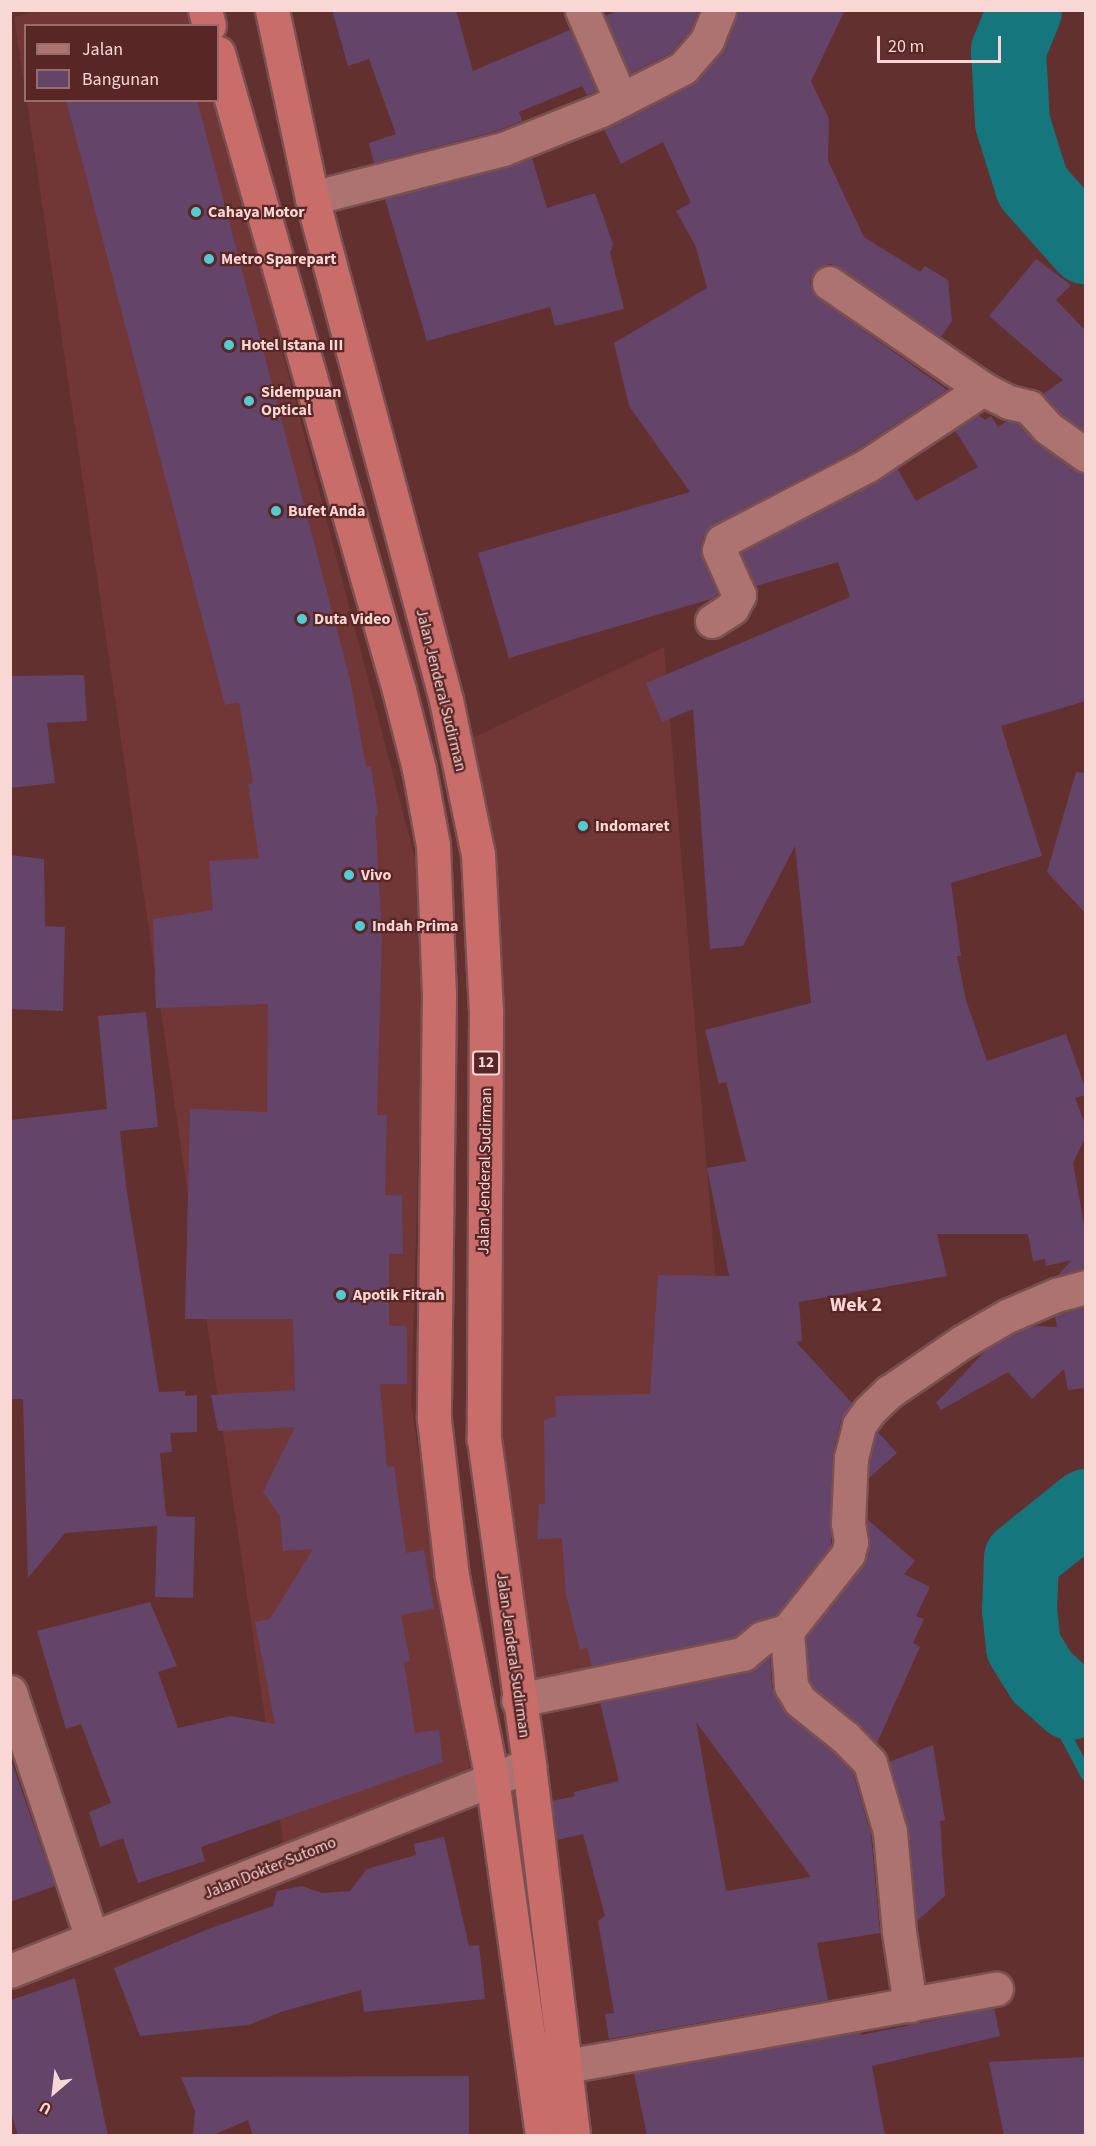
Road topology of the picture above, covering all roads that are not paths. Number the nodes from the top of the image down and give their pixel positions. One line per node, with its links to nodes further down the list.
1 (272, 10): 6 (highway, Jalan Jenderal Sudirman / 12)
2 (582, 10): 5 (street)
3 (719, 10): 5 (street)
4 (219, 57): 16 (highway)
5 (621, 100): 6 (street)
6 (312, 198): 14 (highway, Jalan Jenderal Sudirman / 12)
7 (829, 283): 8 (street)
8 (983, 389): 9 (street); 10 (street)
9 (1086, 454)
10 (712, 621)
11 (1086, 1287): 12 (street)
12 (787, 1631): 14 (street); 22 (street)
13 (10, 1692): 19 (street)
14 (518, 1700): 15 (highway, Jalan Jenderal Sudirman / 12)
15 (529, 1765): 16 (street, Jalan Dokter Sutomo); 17 (highway, Jalan Jenderal Sudirman / 12)
16 (492, 1779): 18 (highway); 19 (street, Jalan Dokter Sutomo)
17 (548, 1914): 18 (highway); 23 (highway, Jalan Jenderal Sudirman / 12)
18 (513, 1922): 24 (highway)
19 (92, 1938): 20 (street, Jalan Dokter Sutomo)
20 (10, 1971)
21 (996, 1989): 22 (street)
22 (910, 2004): 23 (street)
23 (566, 2066): 25 (highway, Jalan Jenderal Sudirman / 12)
24 (542, 2136)
25 (573, 2136)

